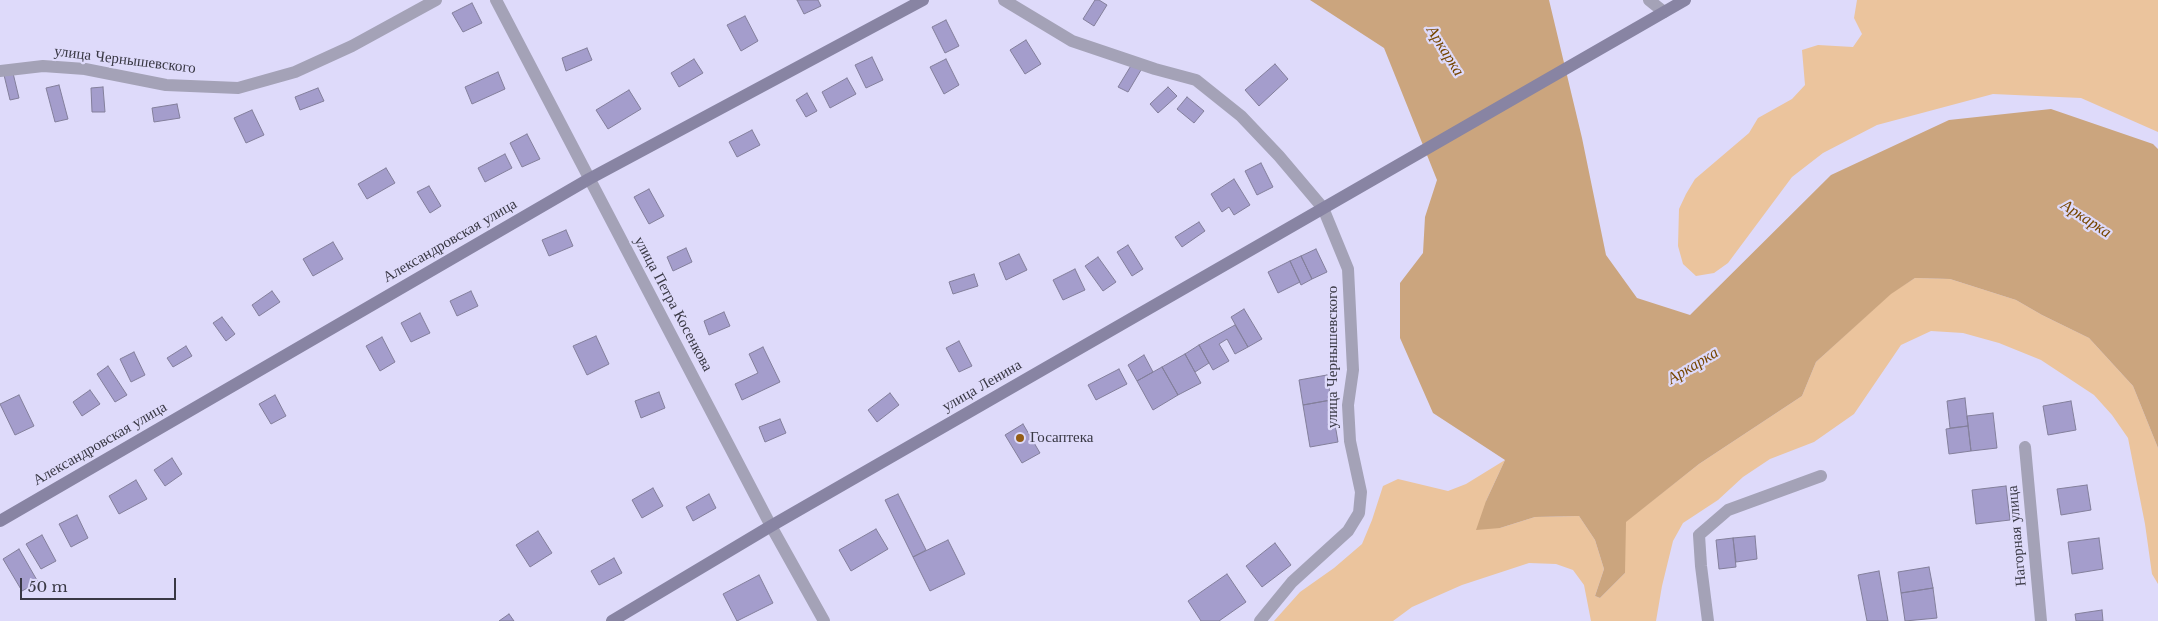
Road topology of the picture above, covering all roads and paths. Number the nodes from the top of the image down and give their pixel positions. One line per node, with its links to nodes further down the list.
1 (436, 0): 8 (street, улица Чернышевского)
2 (496, 0): 9 (street, улица Петра Косенкова)
3 (923, 0): 9 (main road, Александровская улица)
4 (1004, 0): 10 (street, улица Чернышевского)
5 (1649, 0): 7 (street)
6 (1685, 0): 7 (main road)
7 (1664, 12): 10 (main road, улица Ленина)
8 (0, 70)
9 (589, 179): 13 (main road, Александровская улица); 14 (street, улица Петра Косенкова)
10 (1323, 208): 14 (main road, улица Ленина); 17 (street, улица Чернышевского)
11 (2025, 447): 19 (street, Нагорная улица)
12 (1821, 476): 18 (street)
13 (0, 521)
14 (771, 526): 15 (main road, улица Ленина); 16 (street, улица Петра Косенкова)
15 (612, 621)
16 (824, 621)
17 (1260, 621)
18 (1708, 621)
19 (2041, 621)

